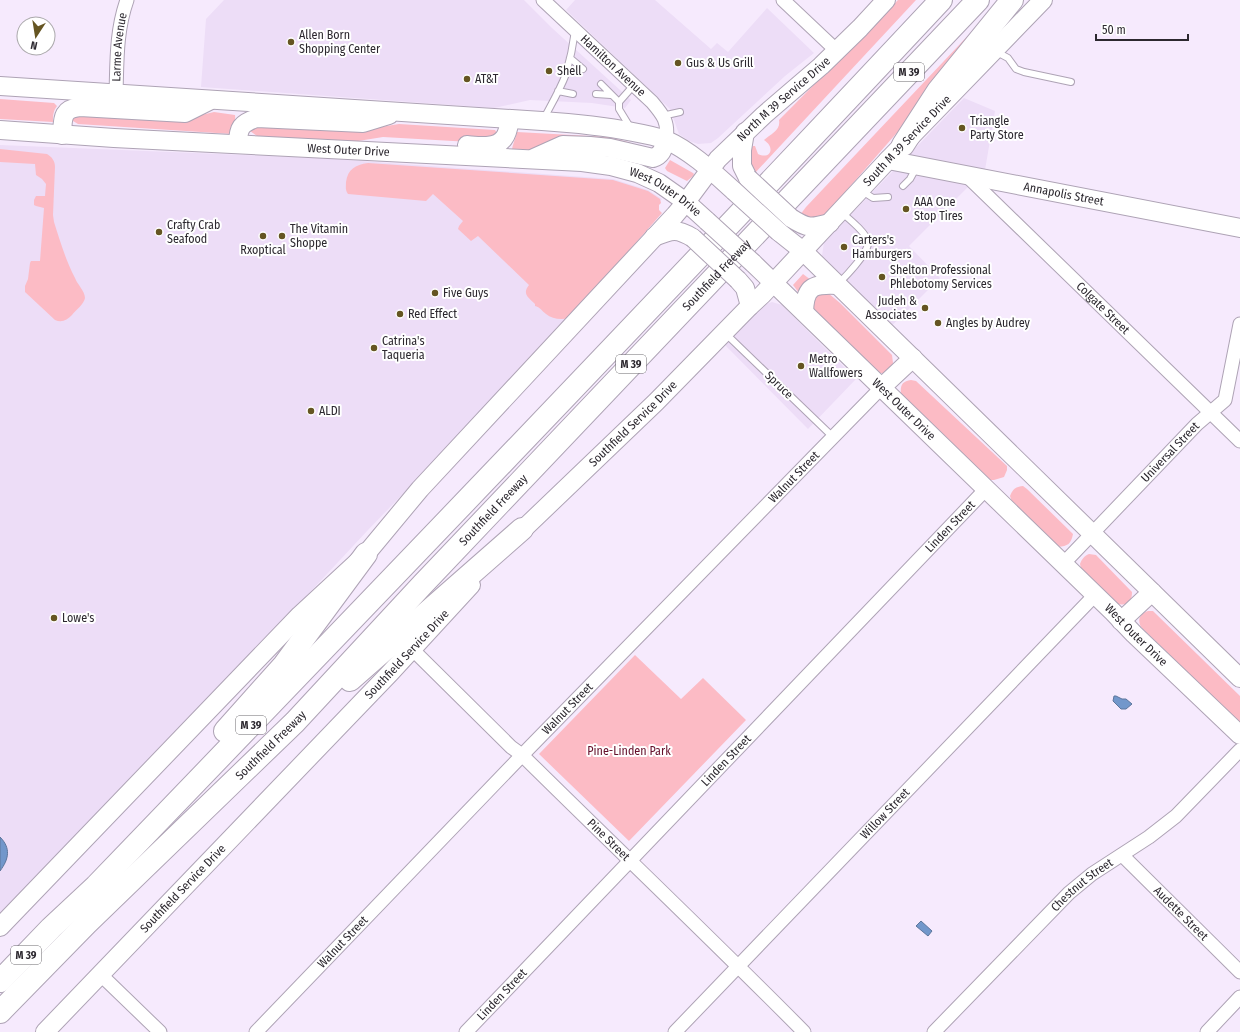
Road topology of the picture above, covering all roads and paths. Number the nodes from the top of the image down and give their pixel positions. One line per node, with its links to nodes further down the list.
1 (127, 0): 19 (street, Larme Avenue)
2 (783, 0): 10 (street)
3 (886, 0): 10 (main road, North M 39 Service Drive)
4 (941, 0): 78 (highway, Southfield Freeway / M 39)
5 (978, 0): 72 (highway, Southfield Freeway / M 39)
6 (1012, 0): 36 (highway)
7 (1043, 0): 11 (main road, South M 39 Service Drive)
8 (551, 3): 9 (street, Hamilton Avenue)
9 (575, 30): 12 (lane); 16 (street, Hamilton Avenue)
10 (837, 51): 32 (main road, North M 39 Service Drive)
11 (994, 51): 14 (lane); 36 (main road, South M 39 Service Drive)
12 (570, 58): 13 (lane); 18 (lane)
13 (583, 69)
14 (1071, 82)
15 (601, 84): 22 (lane)
16 (634, 85): 24 (lane); 27 (street, Hamilton Avenue)
17 (0, 86): 19 (main road)
18 (558, 91): 20 (lane); 29 (lane)
19 (116, 94): 23 (main road)
20 (573, 94)
21 (596, 94): 22 (lane)
22 (611, 96): 24 (lane)
23 (210, 100): 25 (main road); 33 (main road)
24 (619, 102): 31 (lane)
25 (397, 112): 28 (main road); 35 (main road)
26 (680, 112): 27 (lane)
27 (662, 116): 34 (street, Hamilton Avenue)
28 (510, 119): 29 (main road); 37 (main road)
29 (542, 121): 31 (main road)
30 (0, 130): 33 (main road, West Outer Drive)
31 (633, 132): 34 (main road)
32 (745, 132): 41 (main road, North M 39 Service Drive); 47 (main road, bridge)
33 (62, 135): 35 (main road, West Outer Drive)
34 (666, 140): 38 (main road); 41 (main road)
35 (238, 144): 37 (main road, West Outer Drive)
36 (904, 145): 39 (main road, South M 39 Service Drive)
37 (361, 151): 38 (main road, West Outer Drive)
38 (532, 159): 46 (main road, West Outer Drive)
39 (888, 160): 40 (main road, Annapolis Street); 44 (main road, South M 39 Service Drive)
40 (917, 166): 42 (main road, Annapolis Street); 43 (lane)
41 (710, 170): 46 (main road, North M 39 Service Drive); 50 (main road, bridge)
42 (966, 175): 48 (main road, Annapolis Street); 59 (street, Colgate Street)
43 (903, 186)
44 (860, 191): 45 (lane); 47 (main road, South M 39 Service Drive)
45 (888, 197)
46 (686, 202): 49 (main road); 51 (main road, West Outer Drive, bridge)
47 (835, 217): 50 (main road, South M 39 Service Drive); 52 (lane)
48 (1240, 228)
49 (654, 237): 53 (main road, bridge); 65 (main road)
50 (803, 250): 51 (main road, South M 39 Service Drive); 52 (main road)
51 (774, 283): 53 (main road, Southfield Service Drive); 54 (main road, West Outer Drive)
52 (838, 285): 54 (main road); 57 (main road)
53 (750, 306): 56 (main road, Southfield Service Drive)
54 (804, 312): 58 (main road, West Outer Drive)
55 (1240, 324): 59 (street, Universal Street)
56 (725, 333): 60 (lane, Spruce); 63 (main road, Southfield Service Drive)
57 (913, 358): 58 (main road); 64 (main road)
58 (882, 387): 60 (street, Walnut Street); 62 (main road, West Outer Drive)
59 (1211, 413): 61 (street, Colgate Street); 64 (street, Universal Street)
60 (833, 437): 75 (street, Walnut Street)
61 (1240, 441)
62 (986, 489): 66 (main road, West Outer Drive); 77 (street, Linden Street)
63 (522, 529): 70 (main road, Southfield Service Drive); 72 (highway)
64 (1092, 534): 66 (street, Universal Street); 67 (main road)
65 (366, 554): 78 (highway); 79 (main road)
66 (1064, 564): 68 (main road, West Outer Drive)
67 (1152, 592): 69 (main road); 71 (main road)
68 (1095, 595): 69 (main road, West Outer Drive); 80 (street, Willow Street)
69 (1121, 621): 73 (main road, West Outer Drive)
70 (412, 649): 75 (street, Pine Street); 82 (main road, Southfield Service Drive)
71 (1240, 678)
72 (295, 722): 85 (highway, Southfield Freeway / M 39)
73 (1240, 736)
74 (1240, 750): 76 (street, Chestnut Street)
75 (522, 755): 77 (street, Pine Street); 88 (street, Walnut Street)
76 (1122, 855): 81 (street, Audette Street); 92 (street, Chestnut Street)
77 (631, 861): 80 (street, Pine Street); 89 (street, Linden Street)
78 (96, 886): 83 (highway, Southfield Freeway / M 39)
79 (0, 927)
80 (738, 966): 90 (street, Willow Street); 91 (street, Pine Street)
81 (1240, 972)
82 (100, 974): 86 (main road, Southfield Service Drive); 87 (street)
83 (0, 981)
84 (1240, 997): 93 (street)
85 (0, 1012)
86 (45, 1032)
87 (160, 1032)
88 (256, 1032)
89 (466, 1032)
90 (675, 1032)
91 (804, 1032)
92 (934, 1032)
93 (1207, 1032)

